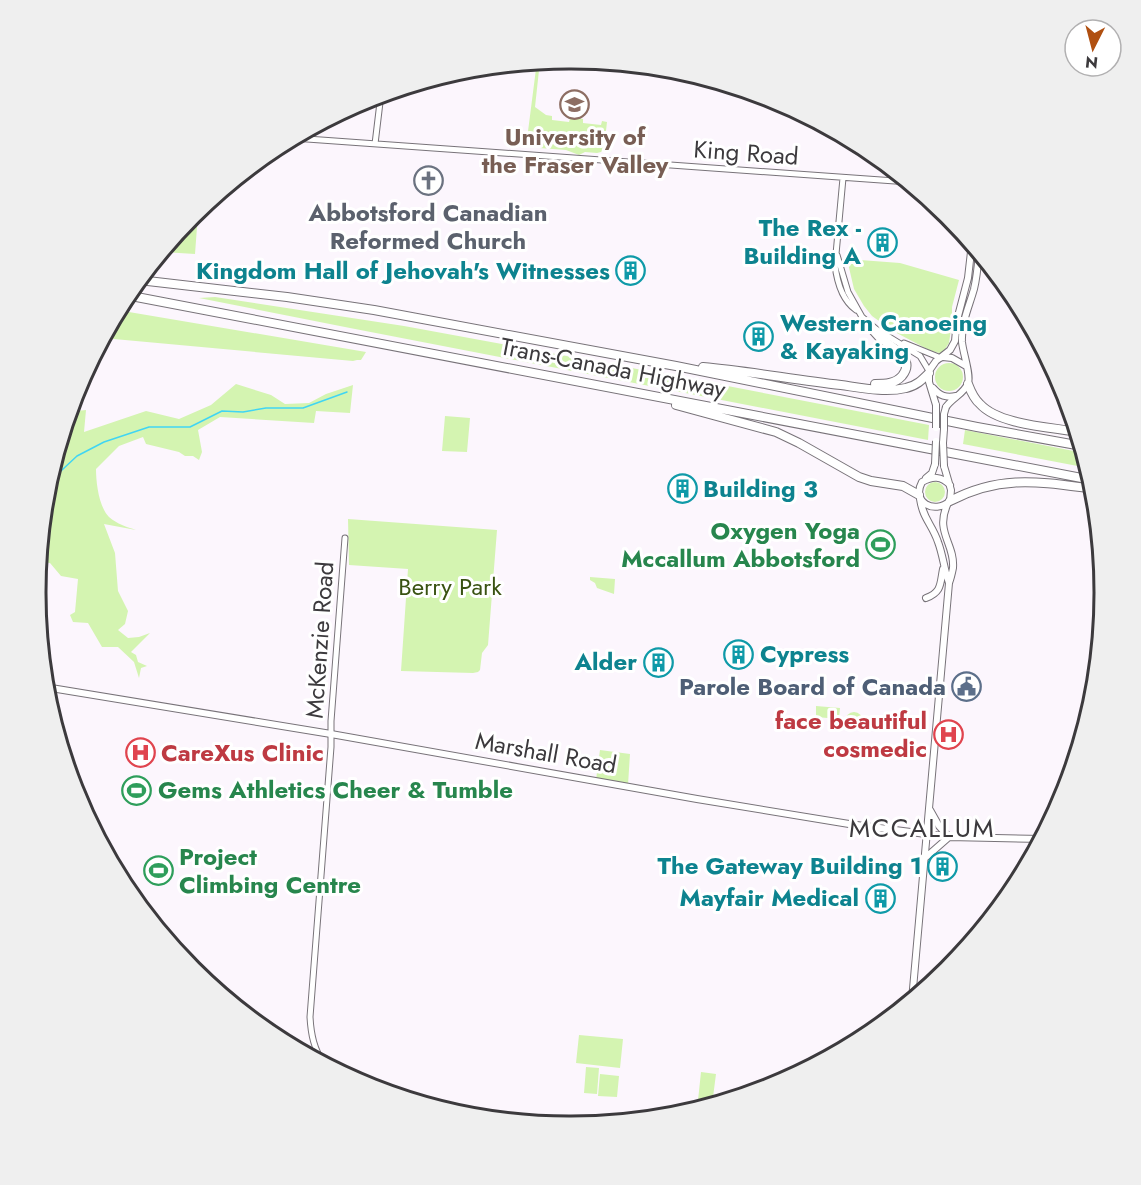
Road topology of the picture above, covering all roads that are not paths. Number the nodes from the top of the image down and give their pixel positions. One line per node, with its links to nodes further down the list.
1 (380, 104): 3 (street)
2 (309, 139): 3 (street, King Road)
3 (375, 144): 4 (street, King Road)
4 (843, 178): 5 (street, King Road); 10 (street)
5 (894, 181)
6 (971, 255): 12 (main road)
7 (978, 264): 14 (main road)
8 (150, 281): 13 (highway, Trans-Canada Highway)
9 (138, 297): 18 (highway, Trans-Canada Highway)
10 (867, 322): 11 (street); 16 (highway)
11 (894, 339): 12 (street); 15 (street)
12 (942, 358): 14 (main road); 15 (main road)
13 (676, 366): 16 (highway); 24 (highway, Trans-Canada Highway)
14 (966, 366): 17 (main road)
15 (929, 372): 16 (highway); 19 (main road)
16 (820, 383)
17 (968, 384): 20 (main road); 22 (highway)
18 (601, 385): 25 (highway, Trans-Canada Highway); 29 (highway)
19 (931, 385): 20 (main road); 21 (main road, bridge)
20 (957, 396): 21 (main road, bridge)
21 (940, 428): 23 (main road)
22 (1069, 431)
23 (940, 442): 26 (main road, bridge); 27 (main road, bridge)
24 (1073, 444)
25 (1081, 478)
26 (922, 482): 27 (main road); 29 (main road)
27 (950, 485): 30 (main road)
28 (1084, 488): 30 (highway)
29 (919, 497): 30 (main road); 32 (main road)
30 (949, 502): 33 (main road)
31 (345, 538): 36 (street, McKenzie Road)
32 (944, 565): 33 (main road); 34 (main road)
33 (949, 583): 37 (main road)
34 (926, 598)
35 (56, 689): 36 (main road, Marshall Road)
36 (331, 734): 38 (main road, Marshall Road); 43 (street, McKenzie Road)
37 (930, 809): 38 (main road); 39 (main road)
38 (927, 835): 39 (main road, Marshall Road); 41 (main road)
39 (949, 837): 40 (main road, Marshall Road); 41 (main road)
40 (1032, 839)
41 (925, 858): 42 (main road)
42 (913, 988)
43 (316, 1050)

